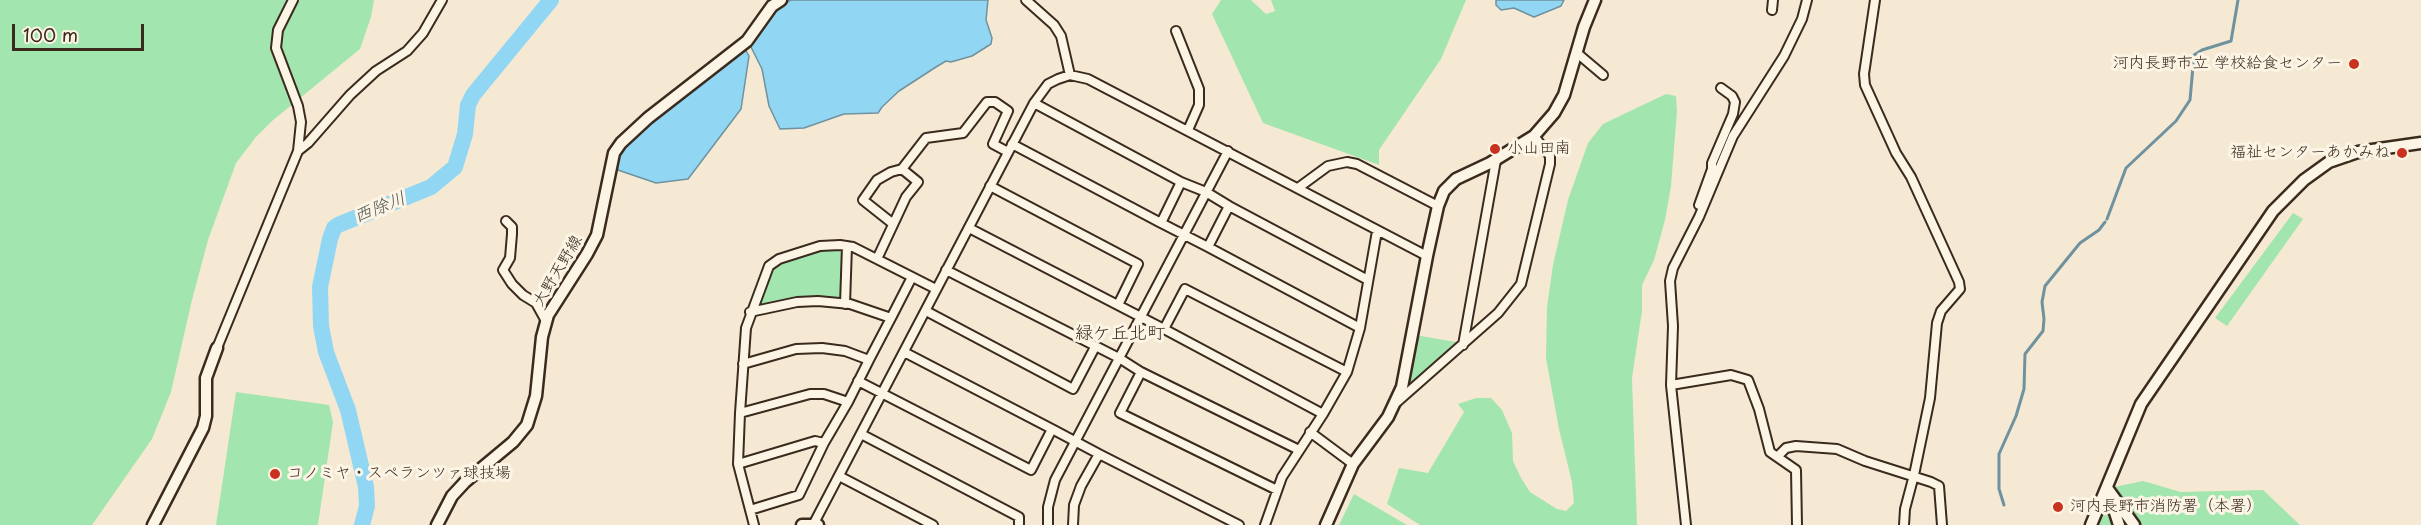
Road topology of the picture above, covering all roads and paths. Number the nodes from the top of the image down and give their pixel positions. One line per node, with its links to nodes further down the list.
1 (293, 0): 20 (street)
2 (442, 0): 20 (street)
3 (781, 0): 51 (street, 大野天野線)
4 (1026, 0): 12 (street)
5 (1595, 0): 11 (street)
6 (1773, 0): 9 (street)
7 (1807, 0): 33 (street)
8 (1875, 0): 80 (street)
9 (1772, 10)
10 (1176, 31): 16 (street)
11 (1577, 53): 13 (street); 17 (street)
12 (1070, 75): 15 (street); 16 (street)
13 (1603, 75)
14 (1721, 88): 33 (street)
15 (1034, 103): 19 (street); 24 (street)
16 (1188, 130): 21 (street)
17 (1534, 136): 22 (street); 54 (street)
18 (2421, 143): 82 (street)
19 (1010, 148): 23 (street); 25 (street); 31 (street)
20 (297, 151): 56 (street)
21 (1228, 151): 26 (street); 27 (street)
22 (1496, 160): 29 (street); 54 (street)
23 (902, 169): 32 (street); 32 (street)
24 (1181, 182): 27 (street); 31 (street)
25 (990, 186): 34 (street); 46 (street)
26 (1298, 188): 29 (street); 35 (street)
27 (1206, 192): 28 (street); 36 (street)
28 (1229, 206): 38 (street); 43 (street)
29 (1438, 206): 39 (street)
30 (506, 221): 51 (street)
31 (1161, 223): 36 (street)
32 (892, 224): 40 (street)
33 (1696, 224): 64 (street)
34 (969, 228): 41 (street); 46 (street)
35 (1377, 231): 39 (street); 43 (street)
36 (1183, 236): 38 (street); 50 (street)
37 (847, 246): 40 (street); 45 (street); 48 (street)
38 (1208, 247): 52 (street)
39 (1427, 256): 67 (street)
40 (877, 259): 42 (street)
41 (946, 270): 44 (street); 55 (street)
42 (912, 277): 44 (street); 49 (street)
43 (1368, 280): 52 (street)
44 (936, 289): 47 (street)
45 (845, 304): 48 (street); 49 (street)
46 (1118, 305): 50 (street)
47 (926, 311): 55 (street); 57 (street)
48 (750, 312): 60 (street)
49 (891, 318): 59 (street)
50 (1140, 318): 53 (street); 58 (street)
51 (546, 321): 87 (street, 大野天野線)
52 (1360, 328): 62 (street)
53 (1164, 329): 62 (street); 69 (street)
54 (1463, 345): 67 (street)
55 (1095, 347): 58 (street)
56 (217, 348): 86 (street)
57 (904, 352): 65 (street); 70 (street)
58 (1119, 358): 61 (street); 73 (street)
59 (869, 360): 60 (street); 63 (street)
60 (743, 364): 68 (street)
61 (1141, 372): 75 (street); 83 (street)
62 (1347, 372): 69 (street)
63 (858, 381): 65 (street); 66 (street)
64 (1671, 385): 77 (street); 97 (street)
65 (882, 393): 70 (street); 72 (street)
66 (848, 402): 68 (street); 74 (street)
67 (1395, 404): 79 (street)
68 (740, 413): 78 (street)
69 (1323, 414): 71 (street)
70 (1052, 429): 73 (street)
71 (1311, 432): 75 (street); 79 (street)
72 (861, 434): 81 (street); 91 (street)
73 (1075, 441): 76 (street); 92 (street)
74 (824, 443): 78 (street); 84 (street)
75 (1299, 450): 83 (street)
76 (1099, 454): 93 (street); 94 (street)
77 (1778, 456): 80 (street); 98 (street)
78 (738, 464): 84 (street)
79 (1353, 464): 96 (street)
80 (1914, 475): 99 (street); 100 (street)
81 (839, 476): 85 (street); 90 (street)
82 (2107, 488): 101 (street); 102 (street); 103 (street)
83 (1277, 490): 95 (street)
84 (750, 510): 88 (street)
85 (815, 524): 89 (street)
86 (153, 525)
87 (437, 525)
88 (754, 525)
89 (802, 525)
90 (933, 525)
91 (1019, 525)
92 (1048, 525)
93 (1073, 525)
94 (1239, 525)
95 (1265, 525)
96 (1326, 525)
97 (1686, 525)
98 (1797, 525)
99 (1904, 525)
100 (1942, 525)
101 (2091, 525)
102 (2119, 525)
103 (2134, 525)

